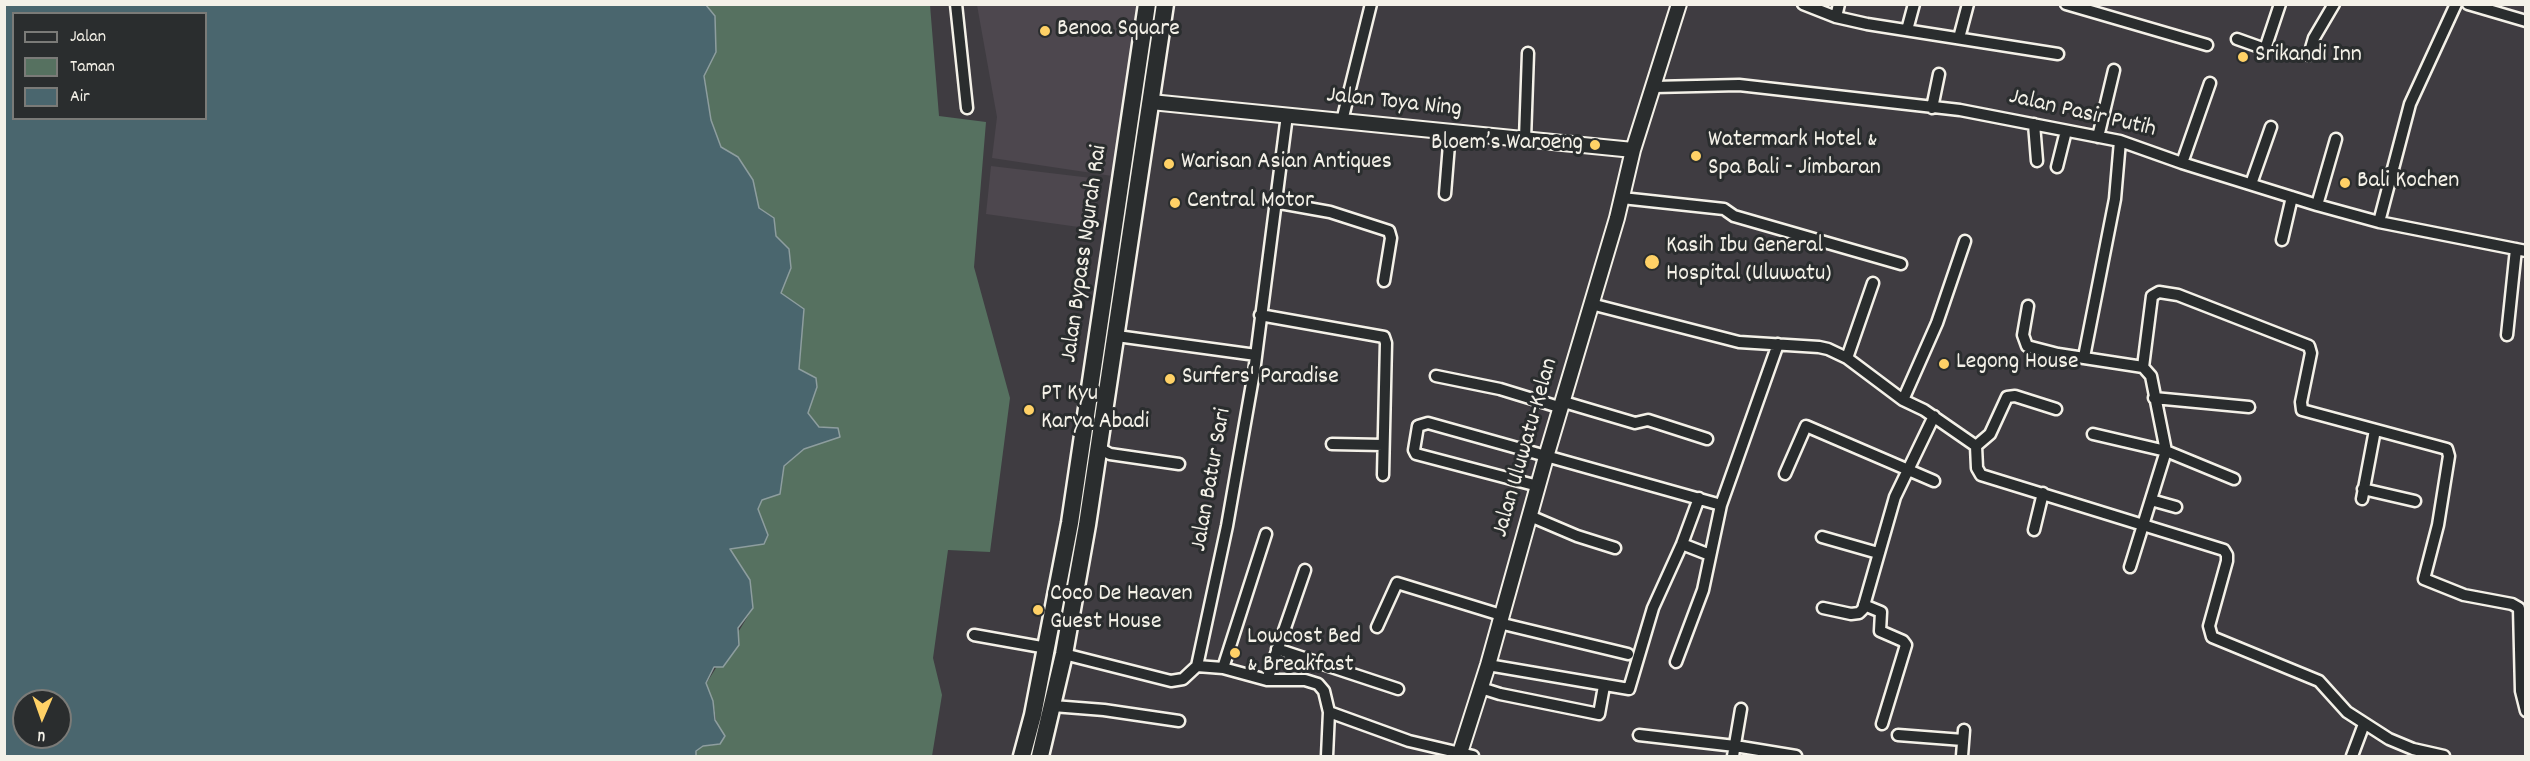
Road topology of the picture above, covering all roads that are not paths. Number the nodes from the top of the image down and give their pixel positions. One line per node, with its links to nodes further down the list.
1 (956, 4): 30 (street)
2 (1147, 4): 28 (highway, Jalan Bypass Ngurah Rai)
3 (1165, 4): 29 (highway, Jalan Bypass Ngurah Rai)
4 (1371, 4): 33 (street)
5 (1679, 4): 27 (street, Jalan Uluwatu-Kelan)
6 (1803, 4): 15 (street)
7 (1839, 4): 15 (street)
8 (1914, 4): 17 (street)
9 (1968, 4): 18 (street)
10 (2066, 4): 20 (street)
11 (2280, 4): 19 (street)
12 (2334, 4): 23 (street)
13 (2456, 4): 52 (street)
14 (2468, 4): 16 (street)
15 (1836, 17): 17 (street)
16 (2526, 21)
17 (1908, 30): 18 (street)
18 (1959, 38): 22 (street)
19 (2237, 39)
20 (2207, 45)
21 (1528, 53): 39 (street)
22 (2058, 54)
23 (2309, 55)
24 (2114, 70): 38 (street)
25 (1939, 74): 31 (street)
26 (2210, 83): 44 (street)
27 (1654, 87): 31 (street, Jalan Pasir Putih); 42 (street, Jalan Uluwatu-Kelan)
28 (1133, 99): 29 (highway); 114 (highway, Jalan Bypass Ngurah Rai)
29 (1151, 102): 32 (street, Jalan Toya Ning); 63 (highway, Jalan Bypass Ngurah Rai)
30 (967, 108)
31 (1932, 108): 34 (street, Jalan Pasir Putih)
32 (1287, 115): 33 (street, Jalan Toya Ning); 50 (street, Jalan Batur Sari)
33 (1342, 121): 37 (street, Jalan Toya Ning)
34 (2034, 124): 36 (street, Jalan Pasir Putih); 43 (street)
35 (2271, 126): 46 (street)
36 (2066, 131): 38 (street, Jalan Pasir Putih); 45 (street)
37 (1450, 132): 39 (street, Jalan Toya Ning); 47 (street)
38 (2098, 137): 41 (street, Jalan Pasir Putih)
39 (1525, 139): 42 (street, Jalan Toya Ning)
40 (2336, 139): 51 (street)
41 (2120, 141): 44 (street, Jalan Pasir Putih); 66 (street)
42 (1633, 150): 49 (street, Jalan Uluwatu-Kelan)
43 (2037, 161)
44 (2182, 163): 46 (street, Jalan Pasir Putih)
45 (2057, 167)
46 (2251, 184): 48 (street, Jalan Pasir Putih)
47 (1445, 194)
48 (2292, 197): 51 (street, Jalan Pasir Putih); 53 (street)
49 (1622, 198): 56 (street); 59 (street, Jalan Uluwatu-Kelan)
50 (1274, 202): 57 (street); 61 (street, Jalan Batur Sari)
51 (2317, 205): 52 (street, Jalan Pasir Putih)
52 (2379, 222): 55 (street, Jalan Pasir Putih)
53 (2282, 240)
54 (1965, 241): 71 (street)
55 (2521, 250): 62 (street)
56 (1901, 264)
57 (1384, 281)
58 (1873, 282): 67 (street)
59 (1592, 304): 64 (street); 72 (street, Jalan Uluwatu-Kelan)
60 (2028, 306): 66 (street)
61 (1260, 315): 65 (street, Jalan Batur Sari); 80 (street)
62 (2507, 335)
63 (1117, 336): 65 (street); 82 (highway, Jalan Bypass Ngurah Rai)
64 (1778, 344): 67 (street); 96 (street)
65 (1256, 355): 120 (street, Jalan Batur Sari)
66 (2084, 357): 68 (street)
67 (1847, 358): 71 (street)
68 (2143, 367): 70 (street); 76 (street)
69 (1436, 376): 72 (street)
70 (2154, 398): 73 (street); 83 (street)
71 (1903, 400): 75 (street)
72 (1563, 405): 78 (street); 84 (street, Jalan Uluwatu-Kelan)
73 (2249, 407)
74 (2056, 409): 81 (street)
75 (1934, 416): 81 (street); 86 (street)
76 (2375, 430): 95 (street); 128 (street)
77 (2093, 434): 83 (street)
78 (1707, 439)
79 (1332, 444): 80 (street)
80 (1383, 445): 88 (street)
81 (1976, 446): 92 (street)
82 (1099, 448): 85 (street); 116 (highway, Jalan Bypass Ngurah Rai)
83 (2166, 451): 89 (street); 94 (street)
84 (1546, 457): 91 (street, Jalan Uluwatu-Kelan); 91 (street); 93 (street)
85 (1179, 464)
86 (1907, 470): 87 (street); 90 (street); 105 (street)
87 (1785, 474)
88 (1383, 475)
89 (2234, 479)
90 (1934, 481)
91 (1538, 486): 98 (street, Jalan Uluwatu-Kelan)
92 (2043, 493): 99 (street); 100 (street)
93 (1699, 498): 96 (street); 103 (street)
94 (2151, 500): 97 (street); 99 (street)
95 (2415, 501)
96 (1721, 505): 106 (street)
97 (2176, 507)
98 (1530, 516): 104 (street); 111 (street, Jalan Uluwatu-Kelan)
99 (2142, 524): 107 (street); 132 (street)
100 (2034, 530)
101 (1266, 534): 121 (street)
102 (1822, 537): 105 (street)
103 (1682, 544): 106 (street); 123 (street)
104 (1616, 548)
105 (1878, 553): 109 (street)
106 (1710, 555): 118 (street)
107 (2130, 567)
108 (1305, 570): 115 (street)
109 (1864, 605): 110 (street); 131 (street)
110 (1823, 608)
111 (1500, 619): 112 (street); 117 (street); 119 (street, Jalan Uluwatu-Kelan)
112 (1377, 627)
113 (974, 635): 114 (street)
114 (1047, 648): 137 (highway, Jalan Bypass Ngurah Rai)
115 (1277, 649): 122 (street); 124 (street)
116 (1064, 654): 120 (street); 126 (highway, Jalan Bypass Ngurah Rai)
117 (1628, 654)
118 (1676, 662)
119 (1488, 665): 123 (street); 125 (street, Jalan Uluwatu-Kelan)
120 (1197, 666): 121 (street)
121 (1223, 668): 122 (street)
122 (1267, 680): 129 (street)
123 (1604, 686): 125 (street)
124 (1398, 688)
125 (1481, 688): 136 (street, Jalan Uluwatu-Kelan)
126 (1053, 706): 130 (street); 138 (highway, Jalan Bypass Ngurah Rai)
127 (1741, 708): 135 (street)
128 (2526, 711)
129 (1329, 712): 136 (street); 139 (street)
130 (1179, 721)
131 (1882, 724)
132 (2364, 724): 142 (street); 143 (street)
133 (1639, 735): 135 (street)
134 (1898, 735): 141 (street)
135 (1734, 751): 140 (street)
136 (1464, 755)
137 (1022, 756)
138 (1040, 756)
139 (1327, 756)
140 (1796, 756)
141 (1962, 756)
142 (2352, 756)
143 (2444, 756)

